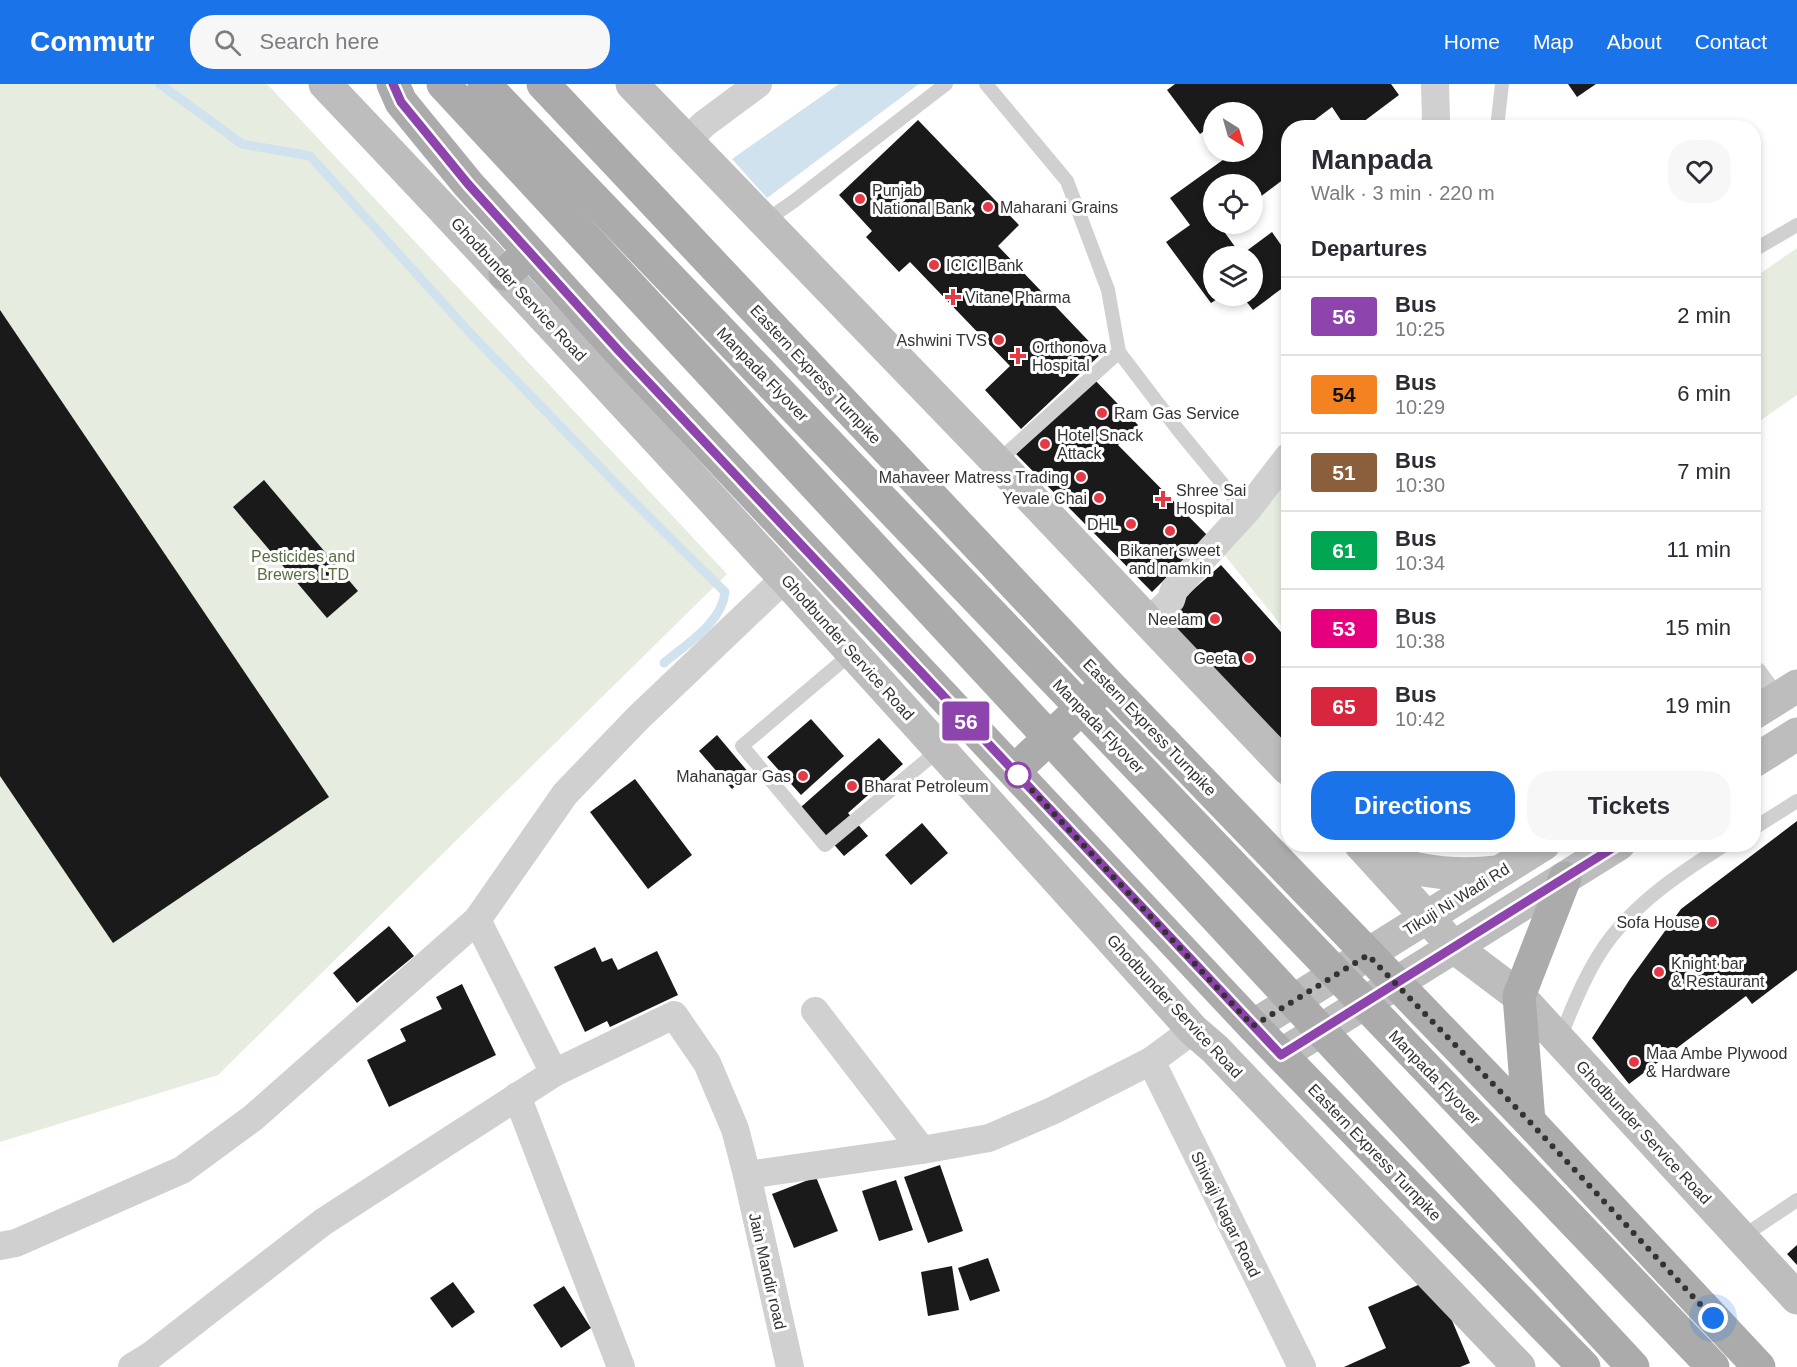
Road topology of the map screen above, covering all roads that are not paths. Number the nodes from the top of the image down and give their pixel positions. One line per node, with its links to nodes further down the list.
1 (325, 84): 19 (street, Ghodbunder Service Road)
2 (393, 84): 18 (main road, Eastern Express Turnpike)
3 (443, 84): 71 (main road, bridge)
4 (484, 84): 72 (main road, Manpada Flyover, bridge)
5 (543, 84): 27 (main road, Eastern Express Turnpike)
6 (632, 84): 14 (street)
7 (759, 84): 14 (street)
8 (946, 84): 15 (lane)
9 (986, 84): 20 (lane)
10 (1435, 84): 12 (street)
11 (1502, 84): 13 (lane)
12 (1436, 120)
13 (1498, 120)
14 (687, 141): 15 (street)
15 (764, 222): 21 (street)
16 (1797, 225): 17 (lane)
17 (1761, 246)
18 (529, 252): 19 (main road); 34 (main road, Eastern Express Turnpike)
19 (505, 274): 24 (street, Ghodbunder Service Road)
20 (1119, 352): 21 (lane); 23 (lane)
21 (997, 462): 25 (street)
22 (1281, 466): 23 (street)
23 (1248, 510): 25 (street)
24 (786, 577): 26 (street, Ghodbunder Service Road); 45 (street)
25 (1144, 618): 33 (street)
26 (853, 652): 31 (street, Ghodbunder Service Road); 31 (lane)
27 (1108, 684): 34 (main road); 47 (main road, Eastern Express Turnpike)
28 (1761, 684): 29 (street)
29 (1774, 700)
30 (1797, 734): 32 (street)
31 (940, 749): 52 (street, Ghodbunder Service Road)
32 (1761, 757)
33 (1281, 763)
34 (1014, 771): 51 (main road, Eastern Express Turnpike)
35 (1797, 801): 36 (lane)
36 (1761, 824)
37 (1367, 852): 44 (street, Ghodbunder Service Road)
38 (1370, 852): 42 (street)
39 (1531, 852): 42 (street, Tikuji Ni Wadi Rd)
40 (1606, 852): 43 (street)
41 (1713, 852): 53 (lane)
42 (1501, 871): 44 (street, Tikuji Ni Wadi Rd)
43 (1565, 878): 46 (street); 49 (main road)
44 (1426, 918): 46 (street, Ghodbunder Service Road); 47 (street, Tikuji Ni Wadi Rd)
45 (477, 920): 56 (street); 63 (street)
46 (1454, 947): 48 (street); 49 (street, Ghodbunder Service Road)
47 (1368, 955): 48 (main road, Eastern Express Turnpike); 51 (street, Tikuji Ni Wadi Rd)
48 (1397, 983): 54 (street); 58 (main road, Eastern Express Turnpike)
49 (1519, 996): 53 (street, Ghodbunder Service Road); 58 (main road)
50 (814, 1011): 59 (street)
51 (1253, 1026): 54 (main road, Eastern Express Turnpike)
52 (1193, 1030): 55 (street); 69 (street, Ghodbunder Service Road)
53 (1559, 1040): 62 (street, Ghodbunder Service Road)
54 (1281, 1055): 70 (main road, Eastern Express Turnpike)
55 (1151, 1061): 59 (street); 68 (street, Shivaji Nagar Road)
56 (554, 1073): 57 (street); 60 (street, Jain Mandir road)
57 (517, 1096): 65 (street); 66 (street)
58 (1529, 1121): 73 (main road, Eastern Express Turnpike)
59 (922, 1150): 60 (street)
60 (747, 1175): 67 (street, Jain Mandir road)
61 (1797, 1200): 62 (lane)
62 (1741, 1238): 64 (street, Ghodbunder Service Road)
63 (0, 1246)
64 (1797, 1298)
65 (146, 1363)
66 (621, 1367)
67 (790, 1367)
68 (1302, 1367)
69 (1519, 1367)
70 (1584, 1367)
71 (1633, 1367)
72 (1713, 1367)
73 (1759, 1367)

